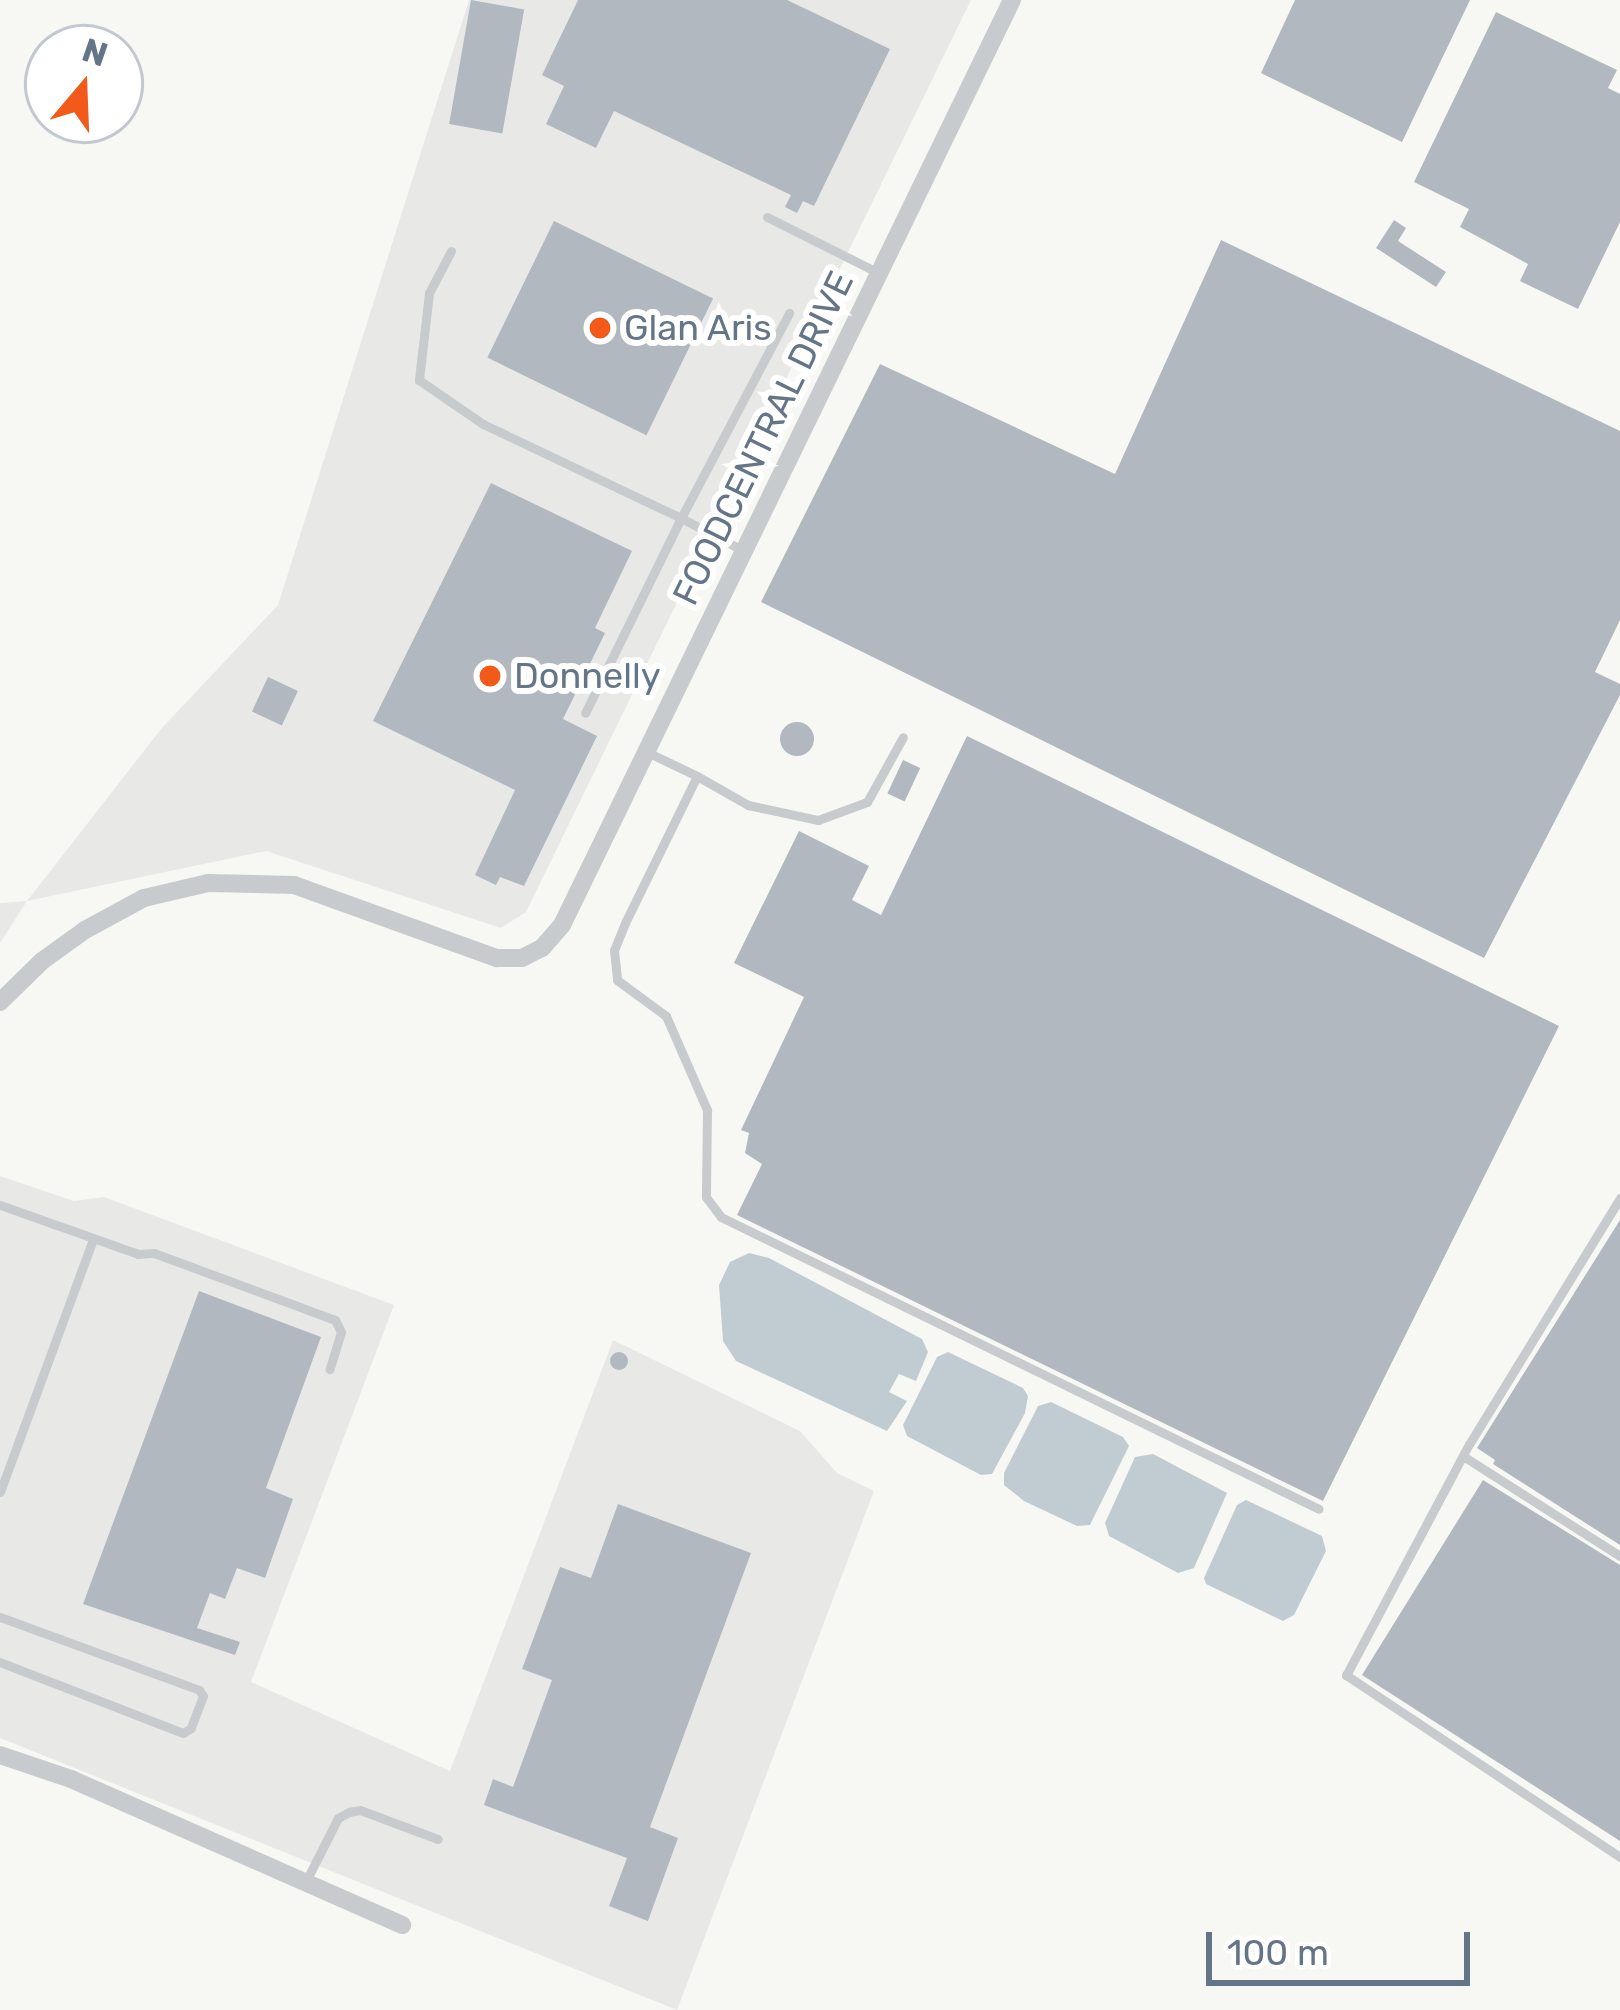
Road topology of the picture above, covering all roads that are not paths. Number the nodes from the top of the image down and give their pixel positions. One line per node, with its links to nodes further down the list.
1 (1012, 0): 4 (street, FOODCENTRAL DRIVE)
2 (767, 217): 4 (lane)
3 (451, 251): 6 (lane)
4 (879, 273): 7 (street, FOODCENTRAL DRIVE)
5 (789, 313): 6 (lane)
6 (681, 518): 7 (lane); 8 (lane)
7 (744, 551): 10 (street, FOODCENTRAL DRIVE)
8 (585, 712)
9 (903, 737): 11 (lane)
10 (647, 752): 11 (lane); 12 (street, FOODCENTRAL DRIVE)
11 (697, 776): 19 (lane)
12 (2, 997)
13 (1620, 1198): 17 (lane)
14 (0, 1205): 15 (lane)
15 (93, 1239): 16 (lane); 18 (lane)
16 (330, 1370)
17 (1462, 1456): 20 (lane); 25 (lane)
18 (0, 1492)
19 (1319, 1509)
20 (1620, 1556)
21 (0, 1617): 22 (lane)
22 (0, 1662)
23 (0, 1754): 26 (street)
24 (438, 1839): 26 (lane)
25 (1620, 1857)
26 (305, 1883): 27 (street)
27 (402, 1925)

